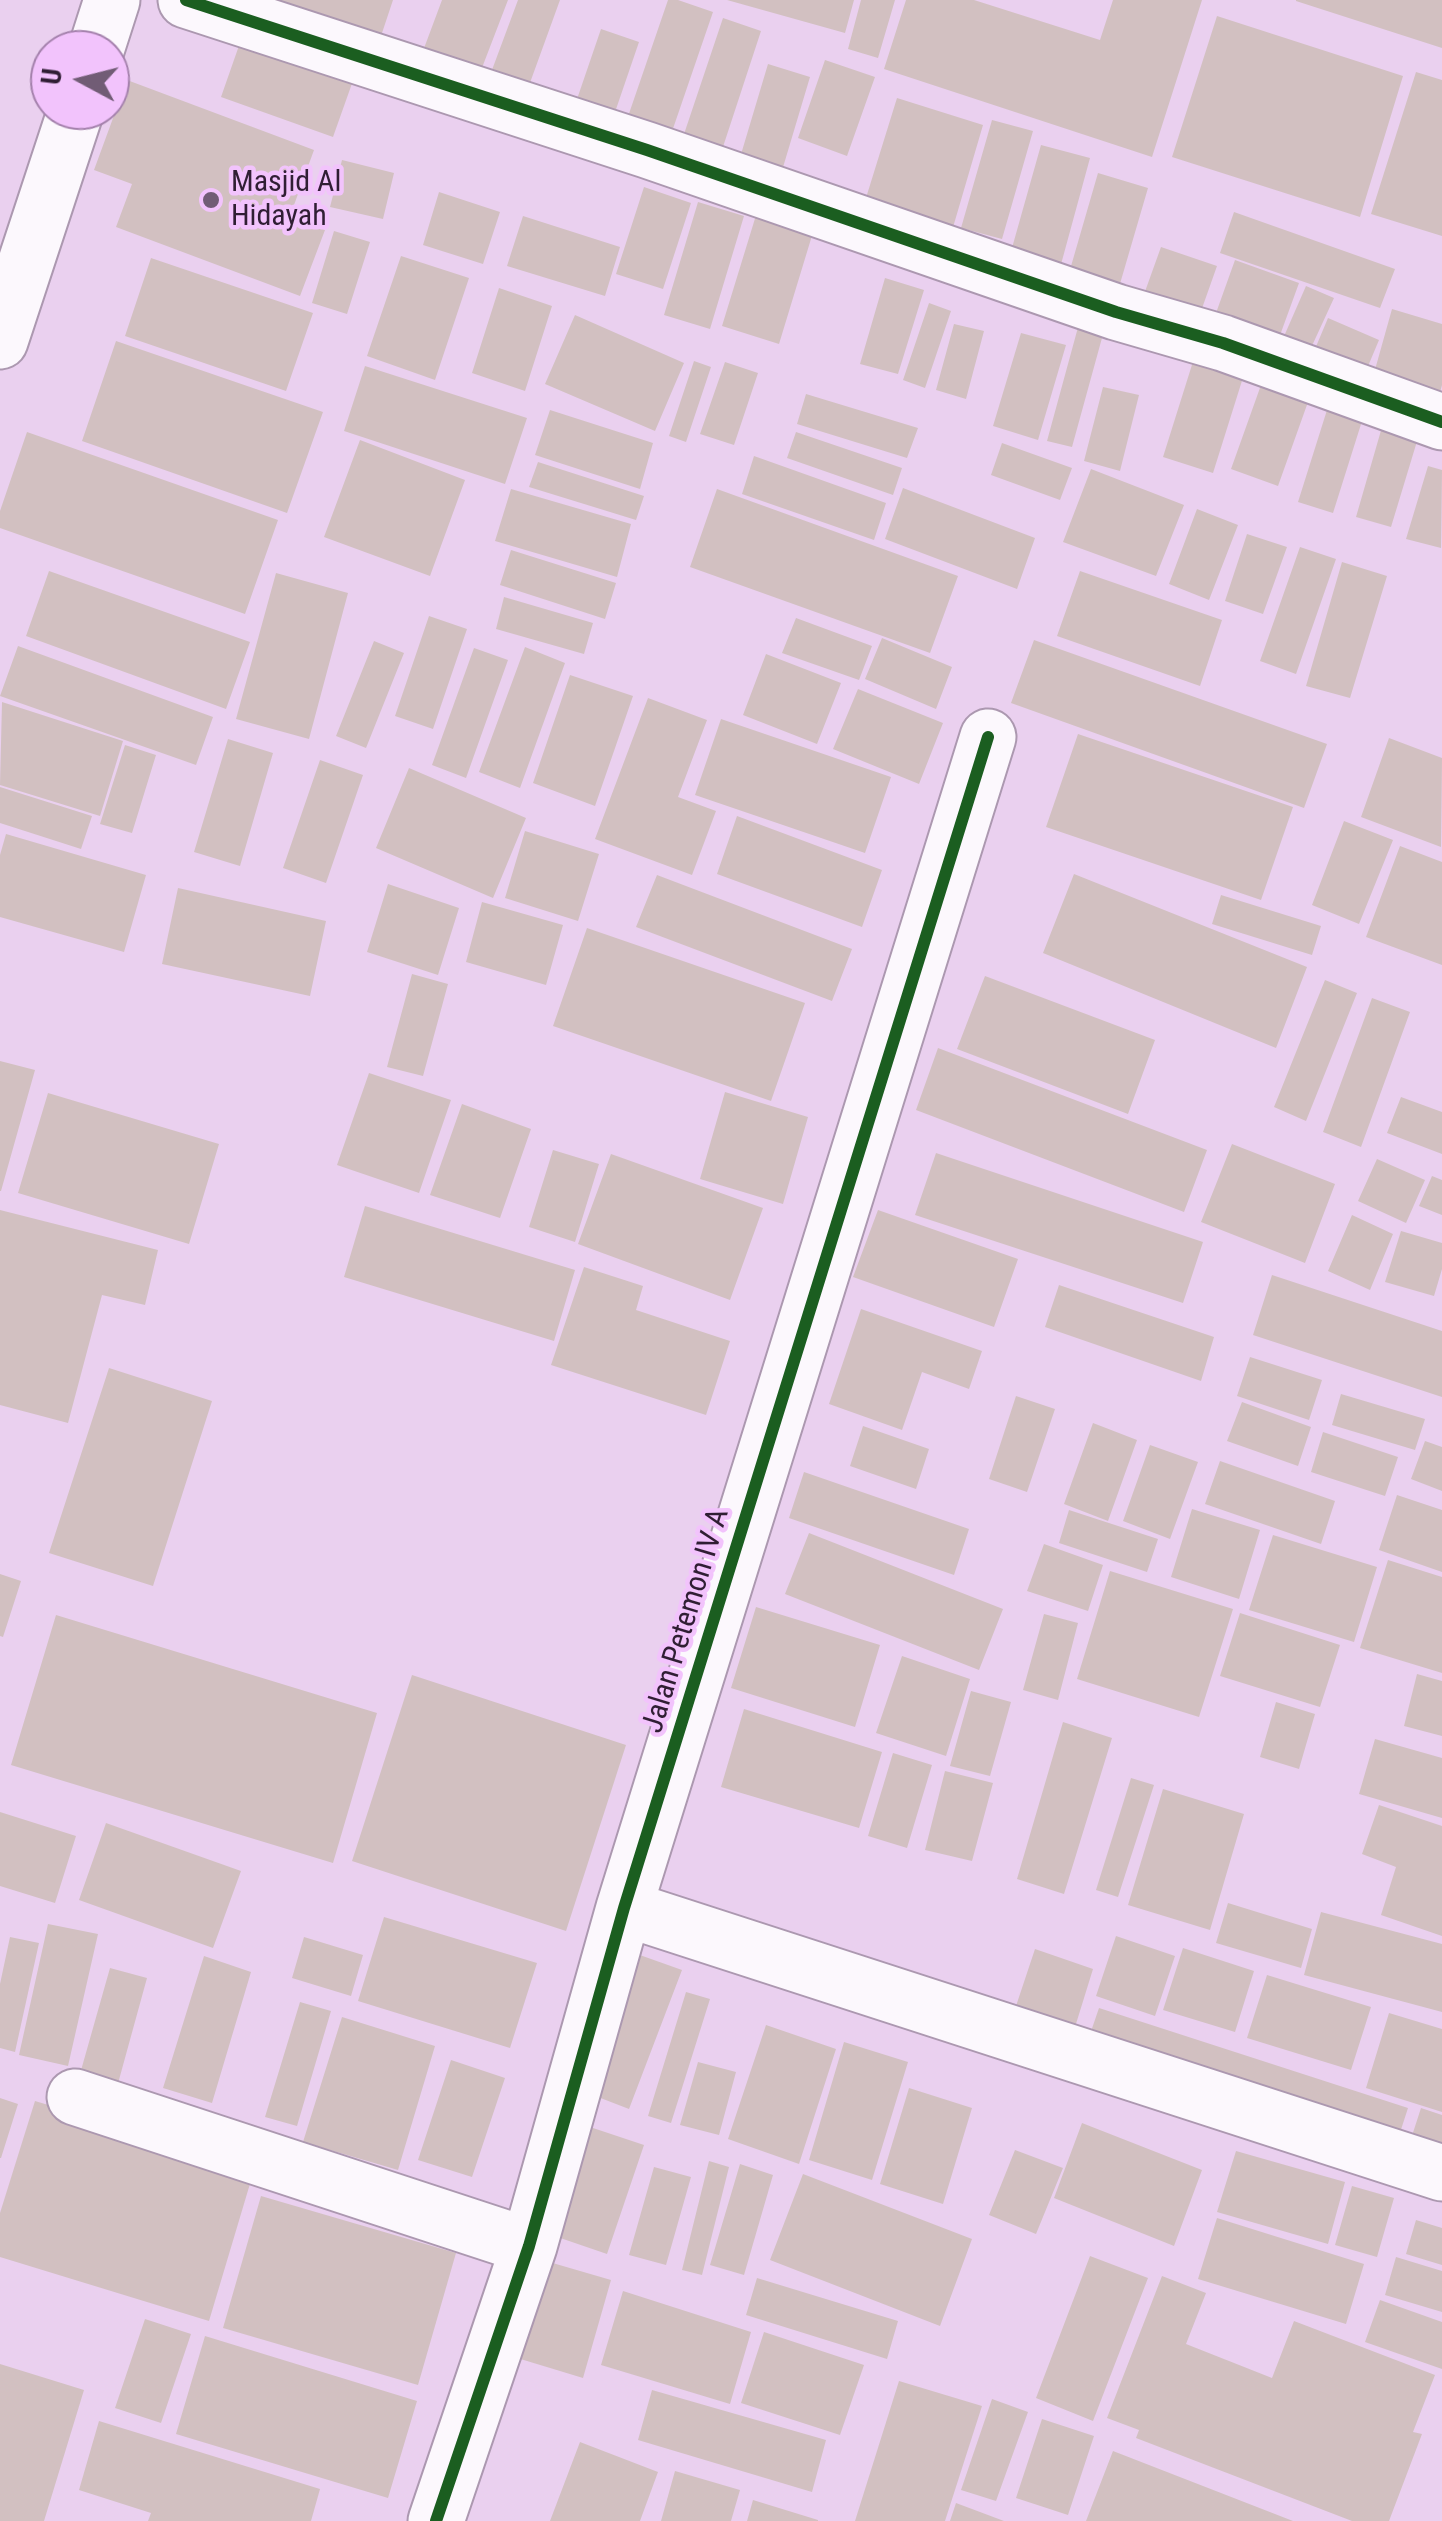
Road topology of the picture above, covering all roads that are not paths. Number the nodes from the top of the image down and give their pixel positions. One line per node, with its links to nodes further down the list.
1 (112, 0): 3 (street)
2 (186, 0): 6 (street)
3 (102, 30)
4 (69, 130): 5 (street)
5 (0, 341)
6 (1442, 422)
7 (988, 737): 8 (street, Jalan Petemon IV A)
8 (624, 1908): 10 (street); 11 (street, Jalan Petemon IV A)
9 (75, 2097): 11 (street)
10 (1442, 2173)
11 (529, 2246): 12 (street, Jalan Petemon IV A)
12 (436, 2521)

